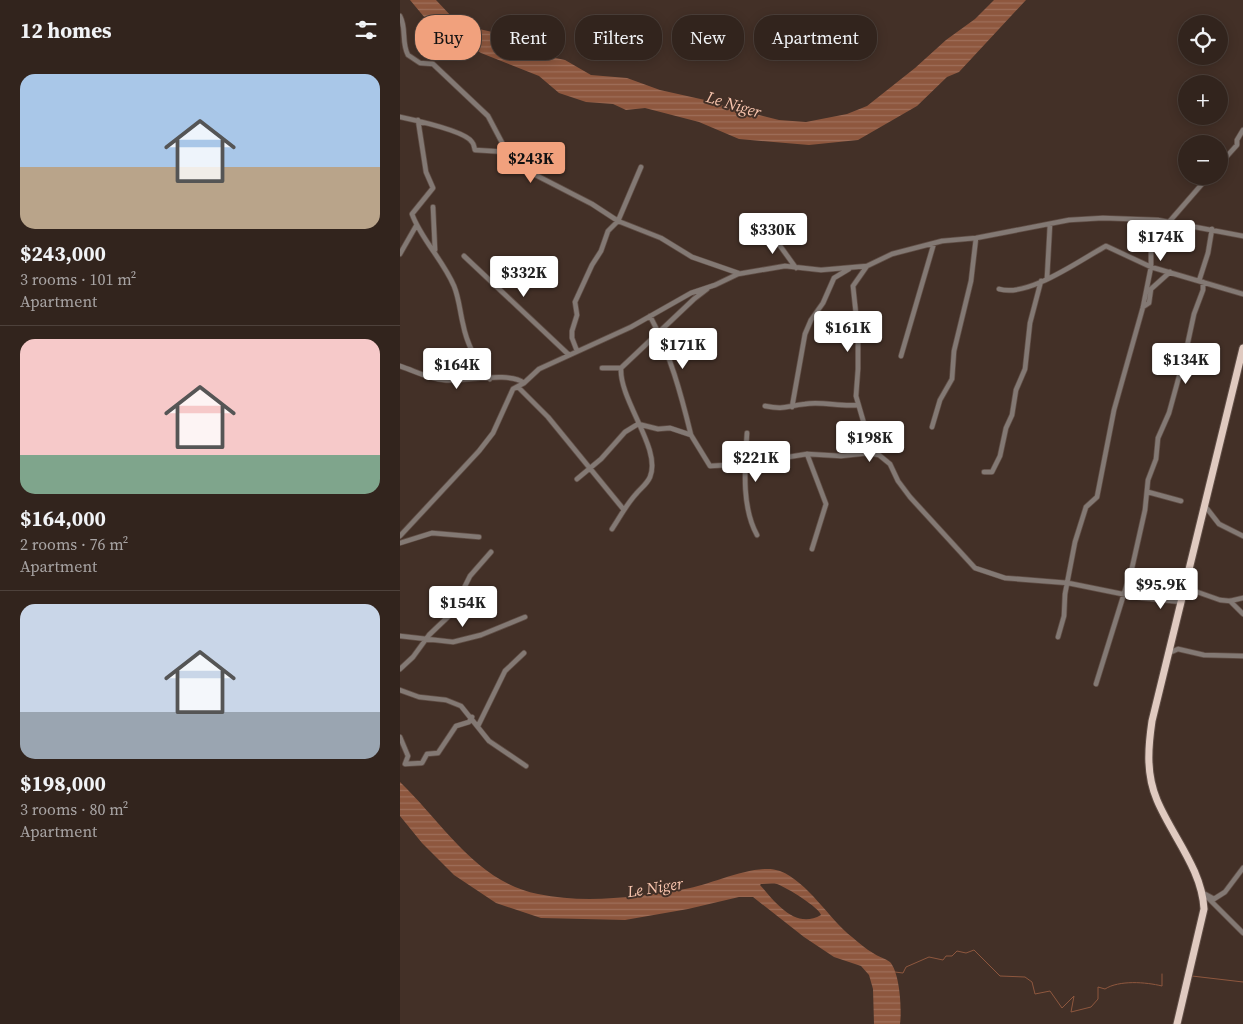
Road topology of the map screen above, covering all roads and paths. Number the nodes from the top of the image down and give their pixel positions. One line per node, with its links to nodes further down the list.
1 (400, 16): 5 (street)
2 (400, 118): 3 (street)
3 (418, 120): 5 (street); 14 (street)
4 (1243, 130): 6 (street)
5 (507, 152): 11 (street)
6 (1228, 155)
7 (642, 167): 11 (street)
8 (1201, 185): 12 (street)
9 (434, 207): 20 (street)
10 (1158, 220): 12 (street); 13 (street); 24 (street)
11 (618, 221): 28 (street); 39 (street)
12 (1169, 222): 16 (street)
13 (1050, 224): 18 (street); 29 (street)
14 (416, 226): 20 (street); 21 (street)
15 (776, 228): 26 (street)
16 (1212, 229): 17 (street); 31 (street)
17 (1243, 236)
18 (976, 238): 19 (street); 53 (street)
19 (934, 243): 23 (street); 41 (street)
20 (435, 251): 46 (street)
21 (400, 254)
22 (464, 256): 40 (street)
23 (867, 266): 25 (street); 49 (street)
24 (1151, 267): 27 (street); 29 (street); 35 (street)
25 (853, 268): 26 (street); 51 (street)
26 (797, 269): 28 (street)
27 (1170, 272): 31 (street); 35 (street)
28 (738, 274): 32 (street)
29 (1047, 278): 30 (street)
30 (1041, 281): 33 (street); 60 (street)
31 (1201, 281): 34 (street); 62 (street)
32 (715, 285): 36 (street); 37 (street)
33 (999, 289)
34 (1243, 294)
35 (1143, 307): 74 (street)
36 (650, 316): 37 (street); 39 (street)
37 (659, 332): 44 (street); 55 (street)
38 (1243, 348): 45 (highway)
39 (577, 352): 40 (street)
40 (569, 355): 47 (street)
41 (901, 356)
42 (400, 366): 46 (street)
43 (602, 368): 44 (street)
44 (621, 368): 52 (street)
45 (1239, 378): 64 (highway)
46 (490, 379): 47 (street)
47 (524, 383): 48 (street)
48 (518, 387): 59 (street); 68 (street)
49 (857, 405): 51 (street); 57 (street)
50 (765, 406): 51 (street)
51 (792, 407)
52 (638, 424): 55 (street); 59 (street); 65 (street)
53 (932, 427)
54 (747, 433): 58 (street)
55 (691, 435): 58 (street)
56 (807, 454): 57 (street); 58 (street); 72 (street)
57 (857, 454): 74 (street)
58 (746, 464): 67 (street)
59 (590, 468): 61 (street); 65 (street)
60 (984, 472)
61 (577, 479)
62 (1148, 492): 63 (street); 76 (street)
63 (1181, 501)
64 (1205, 506): 69 (street); 75 (highway)
65 (624, 510): 66 (street)
66 (612, 529)
67 (757, 535)
68 (400, 536)
69 (1243, 536)
70 (479, 537): 71 (street)
71 (400, 543)
72 (812, 550)
73 (491, 552): 84 (street)
74 (1068, 583): 76 (street); 83 (street)
75 (1186, 588): 78 (street); 79 (highway)
76 (1124, 594): 79 (street); 89 (street)
77 (1243, 598): 78 (street)
78 (1230, 601): 80 (street)
79 (1182, 602): 86 (highway)
80 (1243, 614)
81 (525, 617): 84 (street)
82 (400, 636): 84 (street)
83 (1058, 637)
84 (425, 640): 88 (street)
85 (524, 653): 92 (street)
86 (1169, 653): 87 (street); 96 (highway)
87 (1243, 656)
88 (400, 668)
89 (1096, 684)
90 (400, 690): 91 (street)
91 (472, 717): 92 (street); 93 (street)
92 (478, 726): 94 (street)
93 (400, 737)
94 (526, 766)
95 (1243, 868): 96 (street)
96 (1204, 894): 97 (street); 98 (highway)
97 (1243, 933)
98 (1177, 1024)

